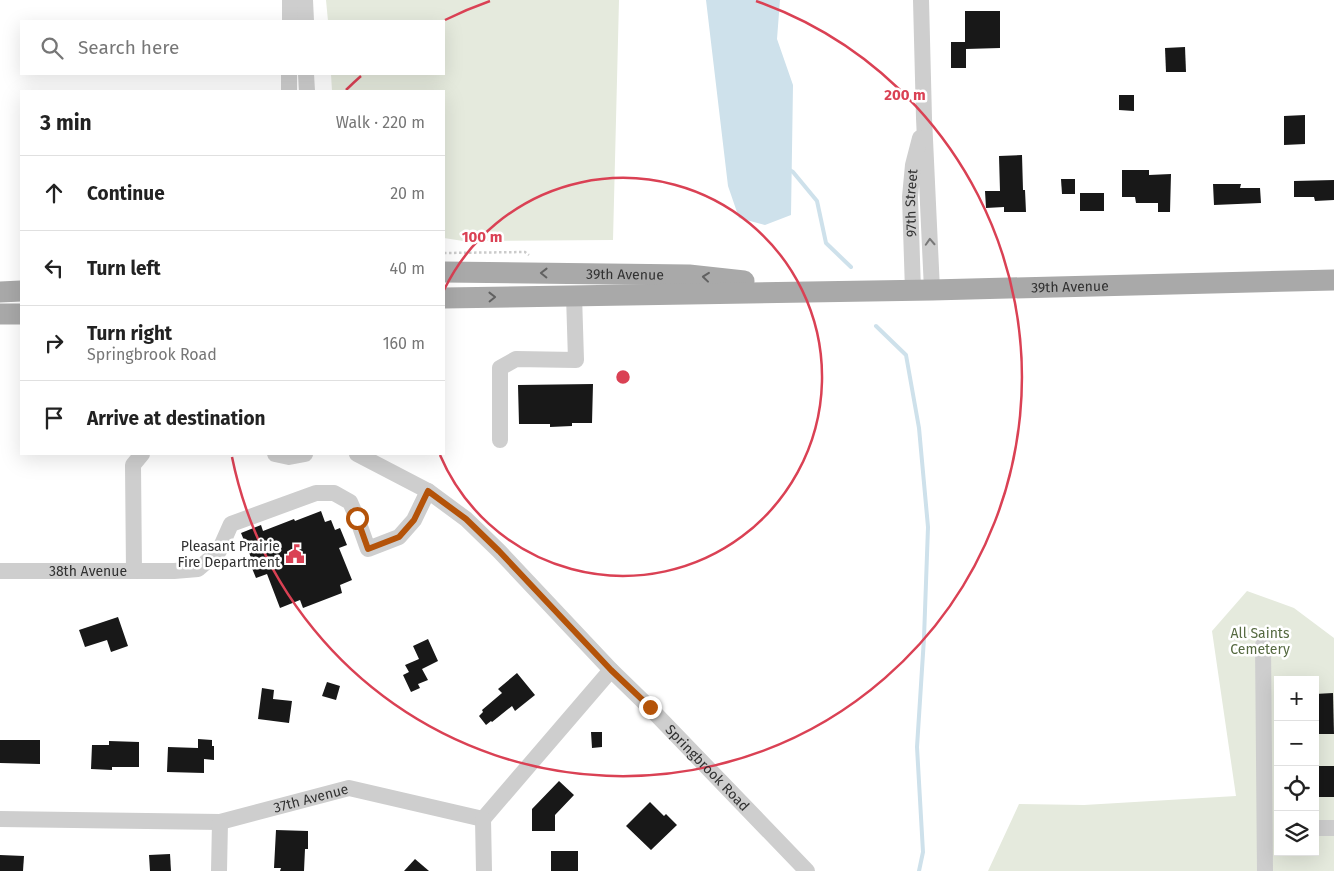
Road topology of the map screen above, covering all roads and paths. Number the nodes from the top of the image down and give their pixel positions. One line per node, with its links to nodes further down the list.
1 (290, 0): 4 (street)
2 (305, 0): 5 (street)
3 (921, 0): 14 (street, 97th Street)
4 (290, 20)
5 (306, 20)
6 (289, 75): 8 (street)
7 (306, 75): 9 (street)
8 (289, 90)
9 (307, 90)
10 (525, 252): 11 (path)
11 (445, 253)
12 (445, 272): 17 (main road, 39th Avenue, one-way to 12)
13 (1334, 280): 14 (main road, 39th Avenue)
14 (923, 290): 17 (main road, 39th Avenue)
15 (20, 291): 16 (main road)
16 (0, 292)
17 (806, 292): 18 (main road, 39th Avenue)
18 (574, 295): 19 (main road, 39th Avenue, one-way to 18); 22 (street)
19 (445, 298)
20 (0, 314): 21 (main road)
21 (20, 314)
22 (500, 440)
23 (141, 455): 29 (street)
24 (278, 455): 25 (street)
25 (301, 455)
26 (359, 455): 27 (street, Springbrook Road)
27 (428, 491): 29 (street, 38th Avenue); 31 (street, Springbrook Road)
28 (0, 571): 29 (street, 38th Avenue)
29 (134, 571)
30 (1263, 645): 35 (street)
31 (611, 670): 33 (street); 40 (street, Springbrook Road)
32 (0, 819): 34 (street, 37th Avenue)
33 (483, 819): 34 (street, 37th Avenue); 39 (street)
34 (220, 822): 38 (street)
35 (1271, 828): 41 (street)
36 (1319, 828): 37 (street)
37 (1334, 828)
38 (219, 871)
39 (484, 871)
40 (807, 871)
41 (1265, 871)

